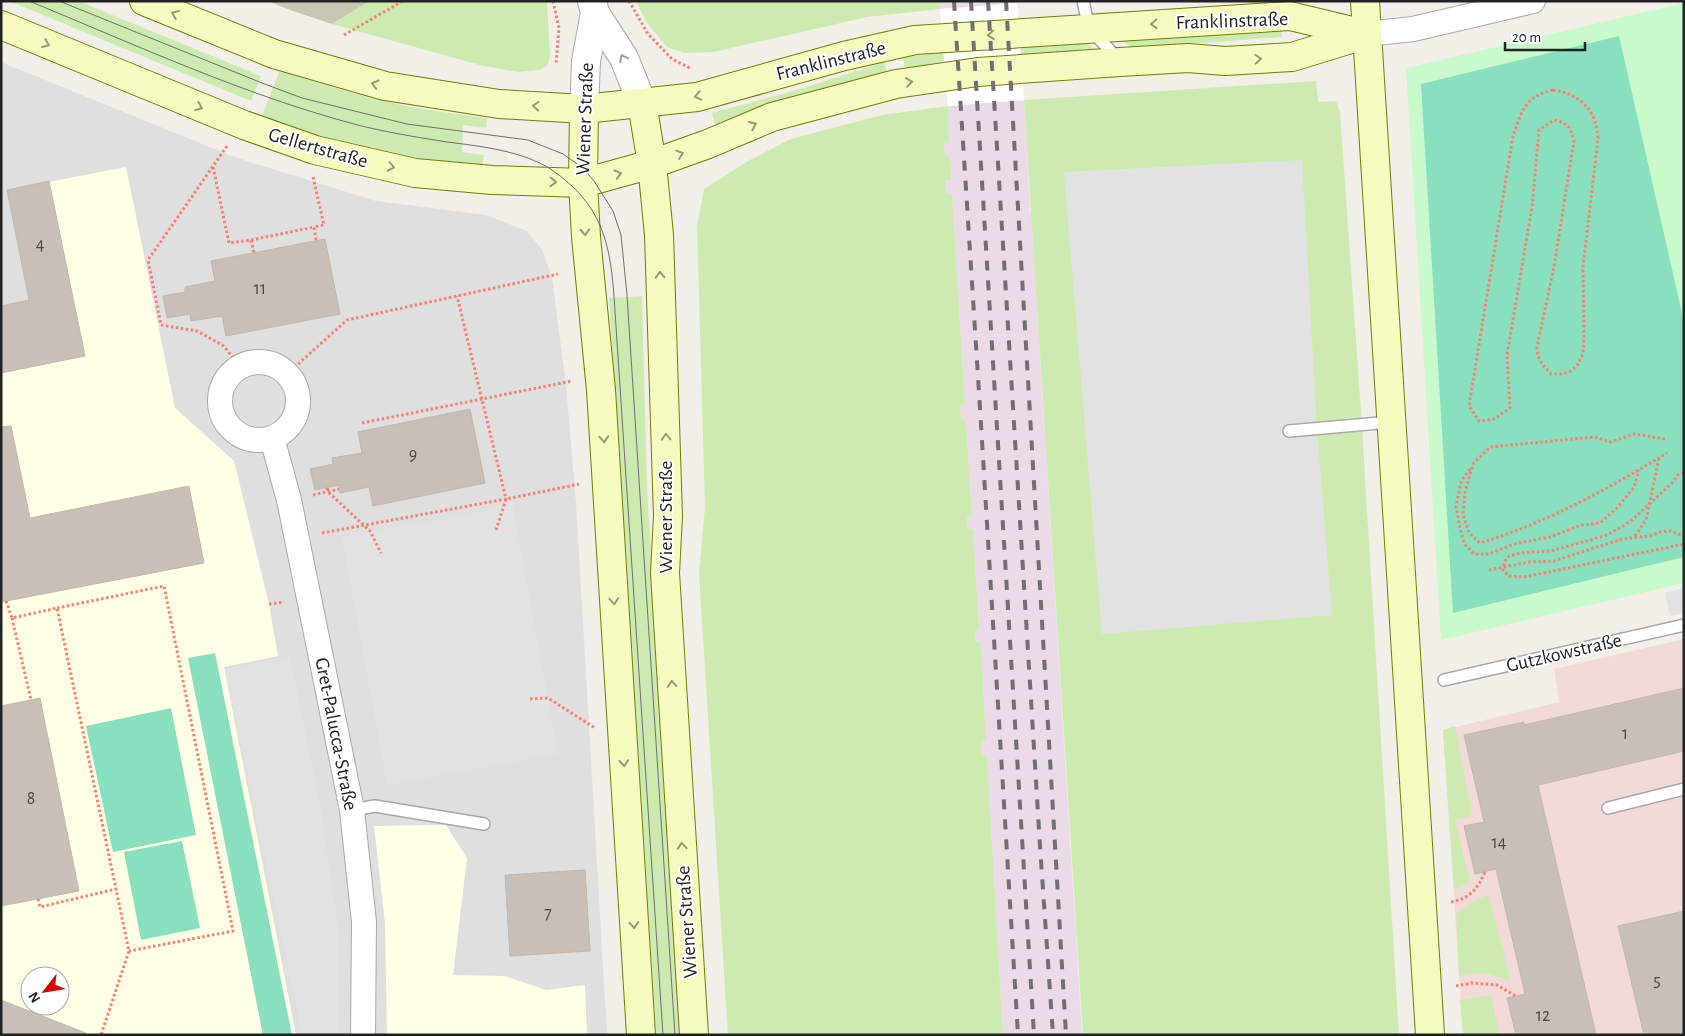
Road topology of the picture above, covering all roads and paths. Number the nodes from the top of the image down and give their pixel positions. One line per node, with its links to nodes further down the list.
1 (144, 1): 18 (main road, one-way to 1)
2 (403, 1): 13 (path)
3 (553, 1): 15 (path)
4 (629, 1): 16 (path)
5 (1082, 1): 11 (lane)
6 (1364, 1): 12 (main road)
7 (1533, 1): 8 (street)
8 (1500, 5): 12 (street)
9 (594, 7): 17 (street, Wiener Straße, one-way to 9); 18 (street, Wiener Straße)
10 (1, 25): 23 (main road, Gellertstraße, one-way to 23)
11 (1089, 28): 12 (main road, Franklinstraße, one-way to 11); 14 (lane); 17 (main road, Franklinstraße, one-way to 17)
12 (1367, 34): 14 (main road, Franklinstraße, one-way to 12); 35 (main road)
13 (344, 35)
14 (1120, 62): 20 (main road, Franklinstraße, one-way to 14)
15 (556, 64)
16 (690, 68)
17 (642, 103): 18 (main road); 20 (main road, Wiener Straße)
18 (584, 109): 23 (main road, Wiener Straße)
19 (227, 145): 21 (path)
20 (652, 164): 23 (main road, Gellertstraße, one-way to 20); 80 (main road, Wiener Straße, one-way to 20)
21 (213, 166): 25 (path); 30 (path)
22 (312, 174): 24 (path)
23 (583, 183): 79 (main road, Wiener Straße, one-way to 79)
24 (314, 227): 25 (path); 26 (path)
25 (251, 240): 27 (path)
26 (316, 240)
27 (254, 253)
28 (558, 274): 29 (path)
29 (457, 296): 31 (path); 33 (path)
30 (240, 367): 31 (street); 38 (street)
31 (287, 374): 38 (street)
32 (573, 380): 33 (path)
33 (481, 398): 36 (path); 47 (path)
34 (1468, 406): 34 (path)
35 (1391, 422): 37 (lane); 81 (main road)
36 (362, 423)
37 (1289, 431)
38 (272, 438): 53 (street, Gret-Palucca-Straße)
39 (1665, 439): 42 (path)
40 (1667, 454): 41 (path)
41 (1659, 458): 43 (path); 48 (path)
42 (1472, 464): 43 (path); 43 (path)
43 (1640, 470)
44 (1684, 472): 48 (path)
45 (581, 484): 47 (path)
46 (327, 488): 49 (path)
47 (506, 499): 49 (path); 50 (path)
48 (1650, 504): 52 (path); 56 (path)
49 (363, 525): 53 (path); 55 (path)
50 (496, 530)
51 (1684, 536): 52 (path)
52 (1635, 537): 56 (path)
53 (297, 538): 68 (street, Gret-Palucca-Straße)
54 (1684, 544): 56 (path)
55 (381, 553)
56 (1504, 567): 57 (path)
57 (1489, 570)
58 (6, 601): 60 (path)
59 (57, 608): 60 (path); 71 (path); 74 (path)
60 (12, 618): 64 (path)
61 (1684, 625): 62 (lane, Gutzkowstraße)
62 (1444, 680)
63 (530, 698): 65 (path)
64 (31, 700)
65 (598, 729)
66 (1684, 789): 67 (lane)
67 (1608, 808)
68 (352, 810): 69 (lane); 78 (street, Gret-Palucca-Straße)
69 (484, 824)
70 (1485, 872): 73 (path)
71 (116, 889): 72 (path); 74 (path)
72 (38, 899)
73 (1451, 902)
74 (129, 951): 77 (path)
75 (1456, 986): 76 (path)
76 (1516, 996)
77 (101, 1035)
78 (363, 1035)
79 (641, 1035)
80 (694, 1035)
81 (1430, 1035)

